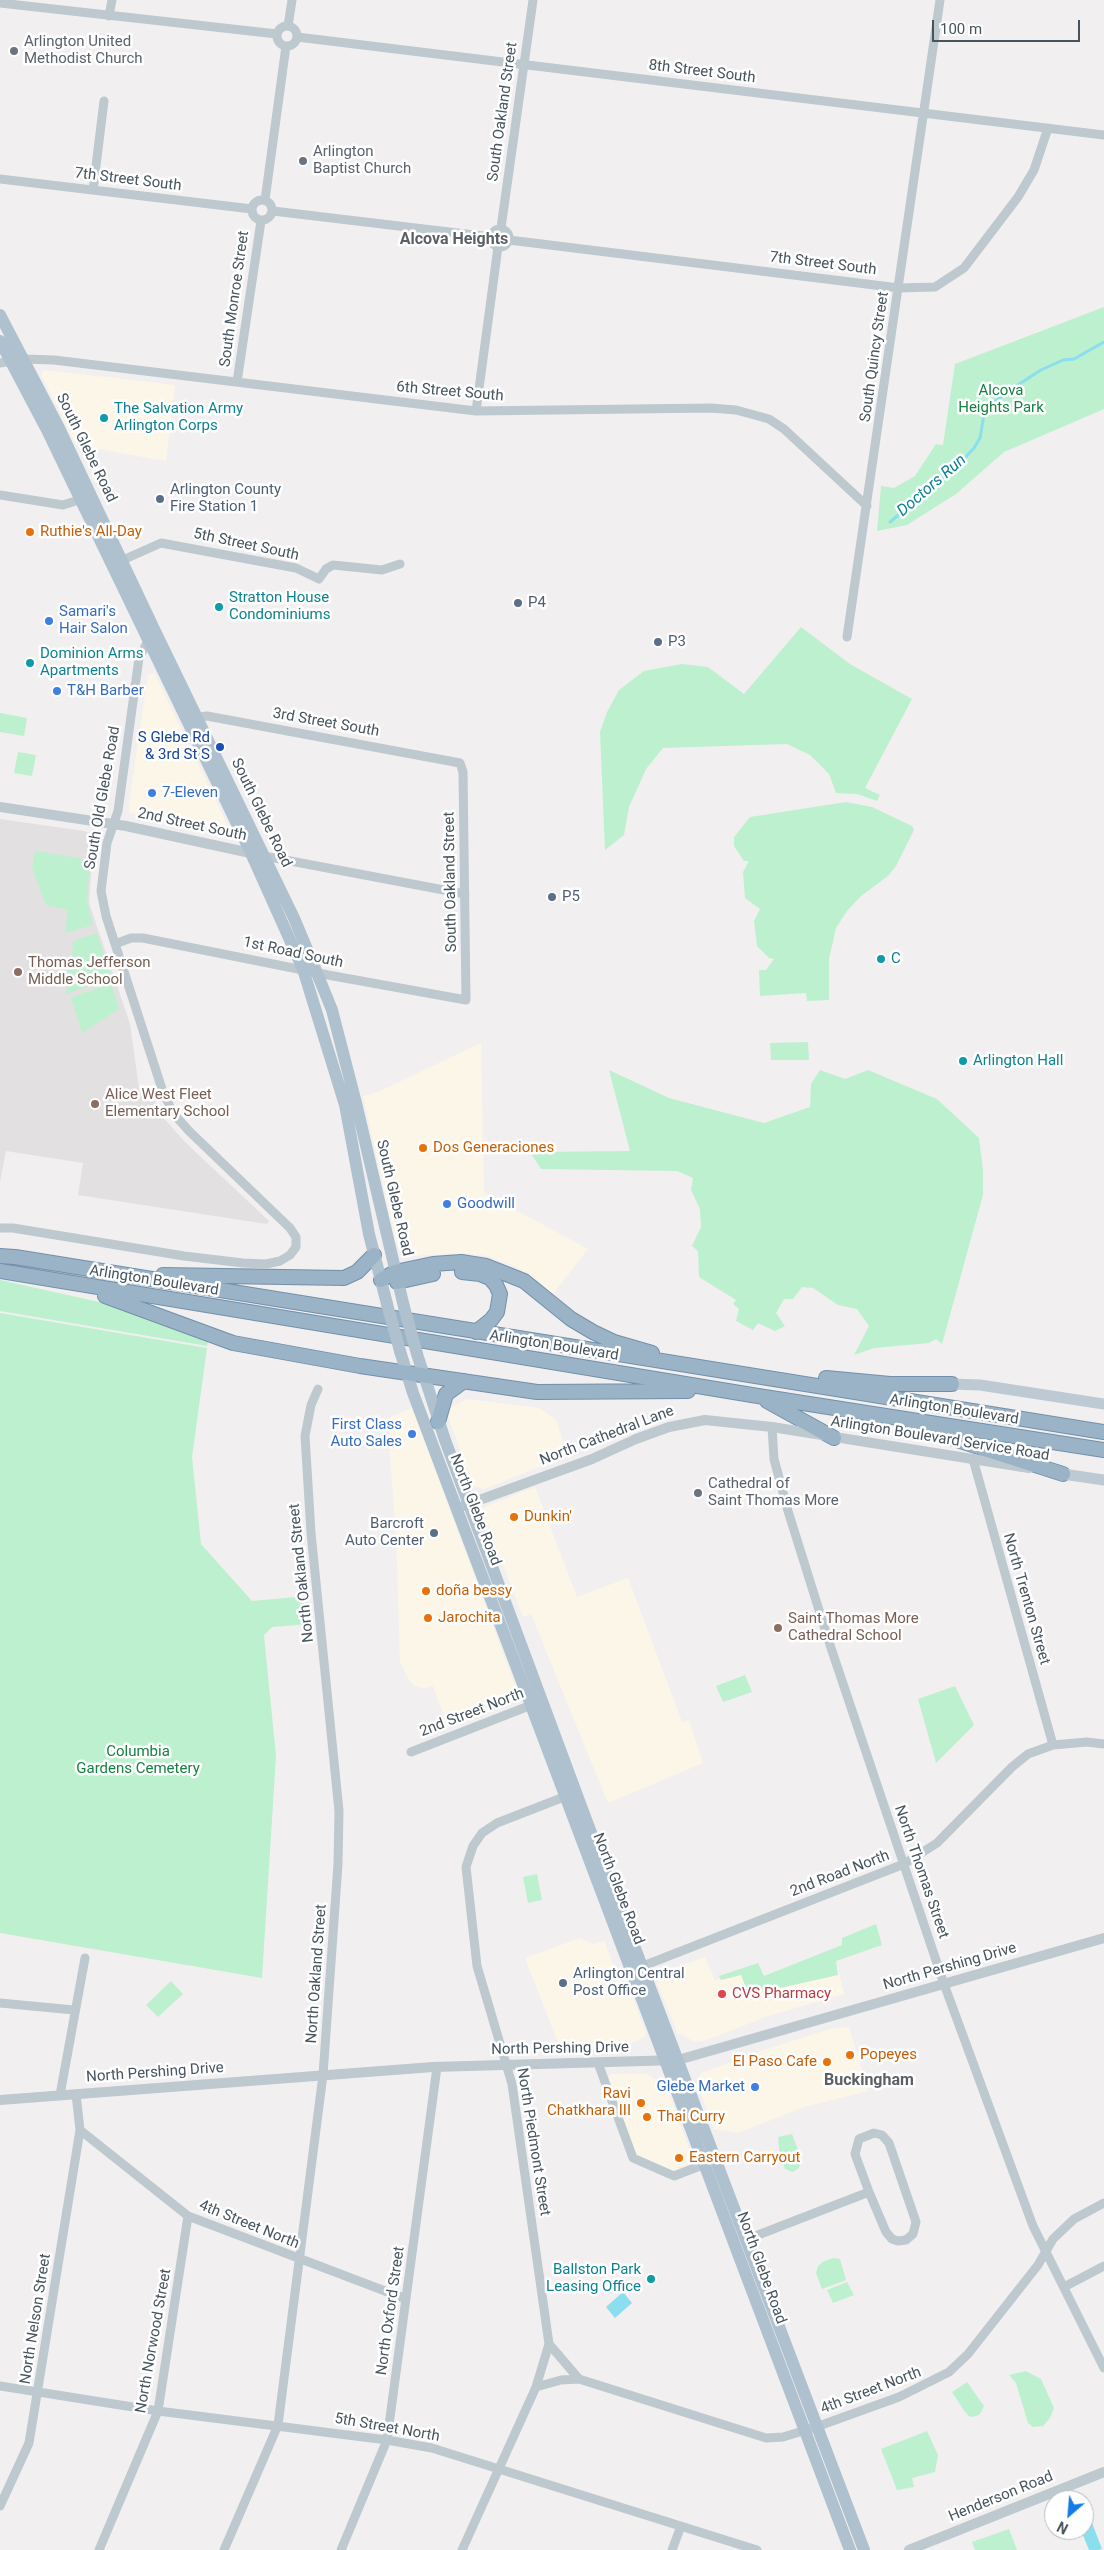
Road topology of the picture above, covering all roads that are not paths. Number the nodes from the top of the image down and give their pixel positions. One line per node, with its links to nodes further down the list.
1 (112, 0): 6 (street)
2 (292, 0): 7 (street)
3 (532, 0): 11 (street, South Oakland Street)
4 (940, 0): 13 (street, South Quincy Street)
5 (0, 3): 6 (street)
6 (108, 16): 8 (street)
7 (288, 26): 8 (street); 9 (street)
8 (277, 34): 10 (street)
9 (297, 37): 10 (street); 11 (street, 8th Street South)
10 (286, 46): 18 (street)
11 (524, 64): 13 (street, 8th Street South); 22 (street, South Oakland Street)
12 (104, 100): 17 (street)
13 (924, 112): 14 (street, 8th Street South); 26 (street, South Quincy Street)
14 (1048, 128): 15 (street, 8th Street South); 26 (street, 7th Street South)
15 (1104, 135)
16 (0, 179): 17 (street, 7th Street South)
17 (94, 190): 19 (street, 7th Street South)
18 (265, 200): 19 (street); 20 (street)
19 (252, 209): 21 (street)
20 (272, 211): 21 (street); 23 (street)
21 (261, 221): 31 (street, South Monroe Street)
22 (501, 228): 23 (street); 24 (street)
23 (491, 237): 25 (street)
24 (509, 240): 25 (street); 26 (street, 7th Street South)
25 (498, 247): 32 (street)
26 (899, 288): 35 (street, South Quincy Street)
27 (0, 315): 29 (main road, South Glebe Road)
28 (0, 341): 30 (main road, South Glebe Road)
29 (24, 359): 30 (street, 6th Street South); 31 (street, 6th Street South); 34 (main road, South Glebe Road)
30 (6, 362): 34 (main road, South Glebe Road)
31 (237, 382): 32 (street, 6th Street South)
32 (476, 411): 35 (street, 6th Street South)
33 (0, 495): 34 (street)
34 (86, 498): 36 (main road, South Glebe Road)
35 (867, 506): 38 (street, South Quincy Street)
36 (116, 562): 37 (street, 5th Street South); 39 (main road, South Glebe Road); 40 (main road, South Glebe Road)
37 (400, 564)
38 (847, 637)
39 (148, 641): 40 (main road, South Glebe Road); 43 (street, South Old Glebe Road)
40 (192, 718): 41 (street, 3rd Street South); 44 (main road, South Glebe Road)
41 (460, 763): 45 (street, South Oakland Street)
42 (0, 807): 43 (street, 2nd Street South)
43 (113, 824): 44 (street, 2nd Street South); 46 (street, South Old Glebe Road)
44 (258, 854): 45 (street, 2nd Street South); 47 (main road, South Glebe Road); 48 (main road, South Glebe Road)
45 (466, 894): 49 (street, South Oakland Street)
46 (116, 944): 47 (street, 1st Road South); 54 (street, South Old Glebe Road)
47 (303, 969): 48 (street, 1st Road South); 50 (main road, South Glebe Road)
48 (317, 972): 49 (street, 1st Road South); 50 (main road, South Glebe Road)
49 (466, 1000)
50 (351, 1104): 51 (main road, South Glebe Road); 52 (main road, South Glebe Road)
51 (376, 1195): 52 (main road); 59 (main road, South Glebe Road)
52 (362, 1197): 55 (main road, South Glebe Road)
53 (0, 1228): 54 (street, Arlington Boulevard)
54 (293, 1231)
55 (374, 1255): 58 (highway); 60 (main road, South Glebe Road)
56 (0, 1256): 58 (highway, Arlington Boulevard)
57 (0, 1271): 61 (highway, Arlington Boulevard)
58 (129, 1276): 62 (highway, Arlington Boulevard)
59 (396, 1277): 60 (highway); 62 (highway); 64 (main road, South Glebe Road, bridge); 65 (highway)
60 (381, 1280): 63 (main road, South Glebe Road, bridge)
61 (76, 1285): 66 (highway); 72 (highway, Arlington Boulevard)
62 (476, 1332): 65 (highway, Arlington Boulevard)
63 (400, 1351): 66 (main road, North Glebe Road)
64 (417, 1354): 67 (main road, North Glebe Road)
65 (713, 1370): 68 (highway, Arlington Boulevard)
66 (407, 1373): 67 (highway); 84 (main road, North Glebe Road)
67 (423, 1374): 69 (highway); 76 (main road, North Glebe Road)
68 (789, 1380): 70 (highway); 78 (highway, Arlington Boulevard)
69 (464, 1381): 72 (highway); 76 (highway)
70 (952, 1384): 74 (main road)
71 (318, 1389): 101 (street, North Oakland Street)
72 (719, 1390): 73 (highway, Arlington Boulevard)
73 (758, 1396): 75 (highway, Arlington Boulevard); 79 (highway)
74 (1104, 1404)
75 (877, 1414): 80 (highway, Arlington Boulevard); 82 (highway)
76 (438, 1422): 84 (main road, North Glebe Road)
77 (772, 1427): 79 (street, Arlington Boulevard Service Road); 84 (street, North Cathedral Lane); 90 (street, North Thomas Street)
78 (1104, 1432)
79 (834, 1438): 81 (street, Arlington Boulevard Service Road)
80 (1104, 1450)
81 (973, 1459): 82 (street, Arlington Boulevard Service Road); 87 (street, North Trenton Street)
82 (1063, 1474): 83 (main road, Arlington Boulevard Service Road)
83 (1104, 1480)
84 (463, 1506): 85 (main road, North Glebe Road)
85 (538, 1703): 88 (street, 2nd Street North); 89 (main road, North Glebe Road)
86 (1104, 1744): 87 (street, 2nd Road North)
87 (1053, 1745): 90 (street, 2nd Road North)
88 (411, 1752)
89 (571, 1794): 93 (main road, North Glebe Road); 97 (main road, North Glebe Road); 99 (street, North Piedmont Street)
90 (904, 1864): 93 (street, 2nd Road North); 94 (street, North Thomas Street)
91 (1104, 1938): 94 (street, North Pershing Drive)
92 (85, 1958): 96 (street)
93 (643, 1966): 97 (main road, North Glebe Road)
94 (944, 1984): 97 (street, North Pershing Drive); 111 (street, North Thomas Street)
95 (0, 2003): 96 (street)
96 (74, 2010): 103 (street)
97 (672, 2061): 98 (street, North Pershing Drive); 106 (main road, North Glebe Road)
98 (598, 2063): 99 (street, North Pershing Drive); 106 (street)
99 (507, 2064): 100 (street, North Pershing Drive); 116 (street, North Piedmont Street)
100 (437, 2067): 101 (street, North Pershing Drive); 115 (street, North Oxford Street)
101 (323, 2075): 102 (street, North Pershing Drive); 112 (street, North Oakland Street)
102 (76, 2094): 103 (street, North Pershing Drive); 105 (street)
103 (60, 2095): 104 (street, North Pershing Drive)
104 (0, 2100)
105 (80, 2130): 109 (street, 4th Street North); 121 (street, North Nelson Street)
106 (710, 2162): 110 (main road, North Glebe Road)
107 (869, 2192): 107 (street); 110 (street)
108 (1104, 2203): 111 (street, 4th Street North)
109 (188, 2216): 112 (street, 4th Street North); 122 (street, North Norwood Street)
110 (740, 2242): 124 (main road, North Glebe Road)
111 (1046, 2252): 114 (street, North Thomas Street); 124 (street, 4th Street North)
112 (299, 2260): 115 (street, 4th Street North); 123 (street, North Oakland Street)
113 (1104, 2266): 114 (street)
114 (1064, 2287): 117 (street, North Thomas Street)
115 (406, 2300): 125 (street, North Oxford Street)
116 (548, 2344): 118 (street); 120 (street, North Piedmont Street)
117 (1104, 2368)
118 (579, 2379): 120 (street, 4th Street North); 124 (street, 4th Street North)
119 (0, 2386): 121 (street, 5th Street North)
120 (536, 2387): 126 (street, North Piedmont Street)
121 (38, 2392): 122 (street, 5th Street North); 128 (street, North Nelson Street)
122 (158, 2411): 123 (street, 5th Street North); 130 (street, North Norwood Street)
123 (278, 2425): 125 (street, 5th Street North); 131 (street, North Oakland Street)
124 (810, 2429): 136 (main road, North Glebe Road); 137 (main road, North Glebe Road)
125 (387, 2440): 126 (street, 5th Street North); 132 (street, North Oxford Street)
126 (499, 2468): 129 (street, 5th Street North); 133 (street, North Piedmont Street)
127 (1104, 2472): 138 (street, Henderson Road)
128 (0, 2506)
129 (681, 2526): 134 (street); 135 (street, 5th Street North)
130 (99, 2550)
131 (224, 2550)
132 (341, 2550)
133 (462, 2550)
134 (672, 2550)
135 (757, 2550)
136 (850, 2550)
137 (864, 2550)
138 (909, 2550)

